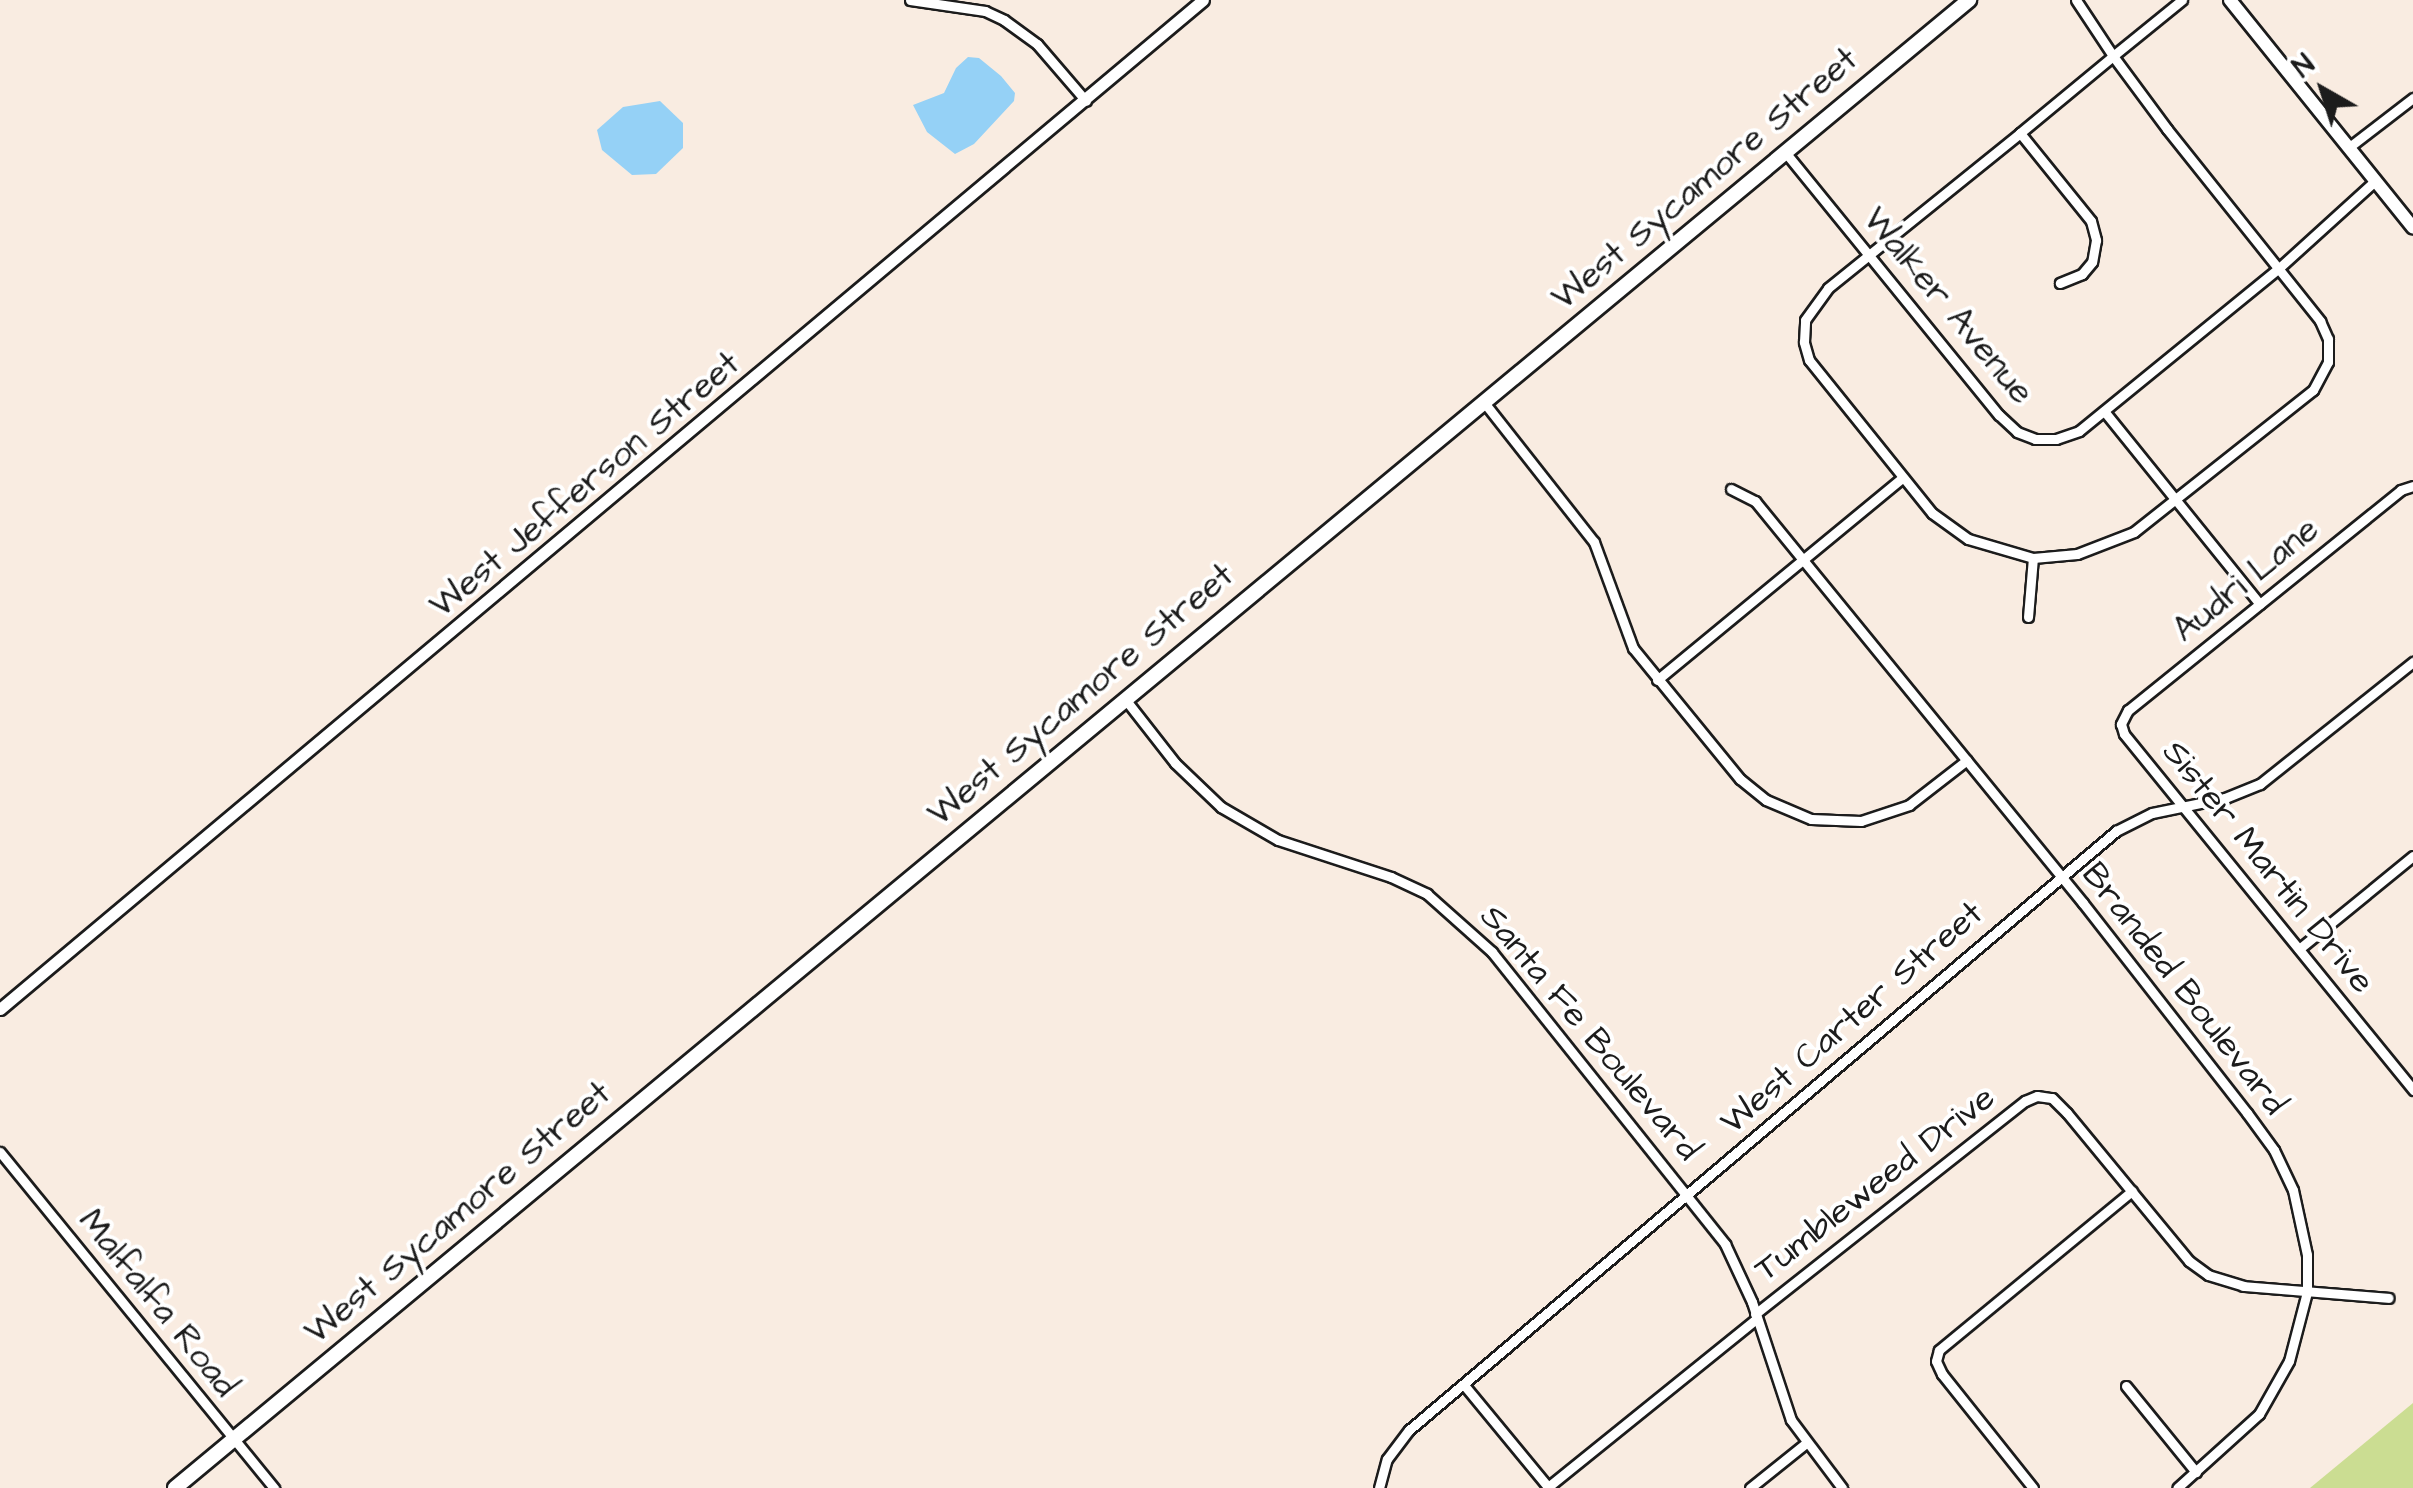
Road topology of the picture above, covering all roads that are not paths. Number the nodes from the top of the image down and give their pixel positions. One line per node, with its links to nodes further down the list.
1 (910, 0): 8 (street)
2 (996, 0): 8 (street)
3 (1203, 0): 11 (street, West Jefferson Street)
4 (1969, 0): 14 (main road, West Sycamore Street)
5 (2076, 0): 9 (street)
6 (2182, 0): 9 (street)
7 (2230, 0): 13 (main road)
8 (990, 14): 11 (street)
9 (2113, 56): 12 (street); 18 (street)
10 (2413, 98): 13 (street)
11 (1086, 101): 39 (street, West Jefferson Street)
12 (2020, 132): 17 (street); 19 (street)
13 (2348, 148): 15 (main road)
14 (1784, 152): 17 (street, Walker Avenue); 20 (main road, West Sycamore Street)
15 (2375, 181): 16 (main road); 18 (street, Walker Avenue)
16 (2413, 228)
17 (1869, 255): 21 (street, Walker Avenue); 22 (street)
18 (2279, 268): 21 (street, Walker Avenue); 25 (street)
19 (2060, 283)
20 (1482, 401): 31 (street); 32 (main road, West Sycamore Street)
21 (2104, 411): 25 (street)
22 (1902, 479): 26 (street); 27 (street)
23 (2413, 486): 28 (street, Audri Lane)
24 (1731, 489): 27 (street, Branded Boulevard)
25 (2177, 500): 26 (street); 28 (street)
26 (2033, 558): 29 (street)
27 (1804, 559): 31 (street); 34 (street, Branded Boulevard)
28 (2260, 604): 33 (street, Audri Lane)
29 (2028, 616)
30 (2413, 662): 35 (street, West Carter Street)
31 (1658, 680): 34 (street)
32 (1125, 698): 43 (street, Santa Fe Boulevard); 49 (main road, West Sycamore Street)
33 (2122, 724): 35 (street, Sister Martin Drive)
34 (1967, 760): 37 (street, Branded Boulevard)
35 (2184, 805): 37 (street, West Carter Street); 38 (street, Sister Martin Drive)
36 (2413, 856): 38 (street)
37 (2061, 876): 43 (street, West Carter Street); 44 (street, Branded Boulevard)
38 (2299, 949): 40 (street, Sister Martin Drive)
39 (0, 1009)
40 (2413, 1090)
41 (0, 1152): 49 (street, Malfalfa Road)
42 (2132, 1192): 44 (street, Tumbleweed Drive); 46 (street, Tumbleweed Drive); 58 (street)
43 (1688, 1195): 46 (street, Santa Fe Boulevard); 47 (street, West Carter Street)
44 (2307, 1292): 45 (street, Tumbleweed Drive); 51 (street, Branded Boulevard)
45 (2389, 1298)
46 (1756, 1316): 50 (street, Santa Fe Boulevard); 55 (street, Tumbleweed Drive)
47 (1464, 1384): 54 (street, West Carter Street); 55 (street)
48 (2126, 1386): 51 (street)
49 (234, 1439): 52 (main road, West Sycamore Street); 53 (street, Malfalfa Road)
50 (1806, 1443): 56 (street); 57 (street, Santa Fe Boulevard)
51 (2196, 1472): 59 (street, Branded Boulevard)
52 (175, 1488)
53 (274, 1488)
54 (1379, 1488)
55 (1549, 1488)
56 (1750, 1488)
57 (1842, 1488)
58 (2034, 1488)
59 (2177, 1488)

